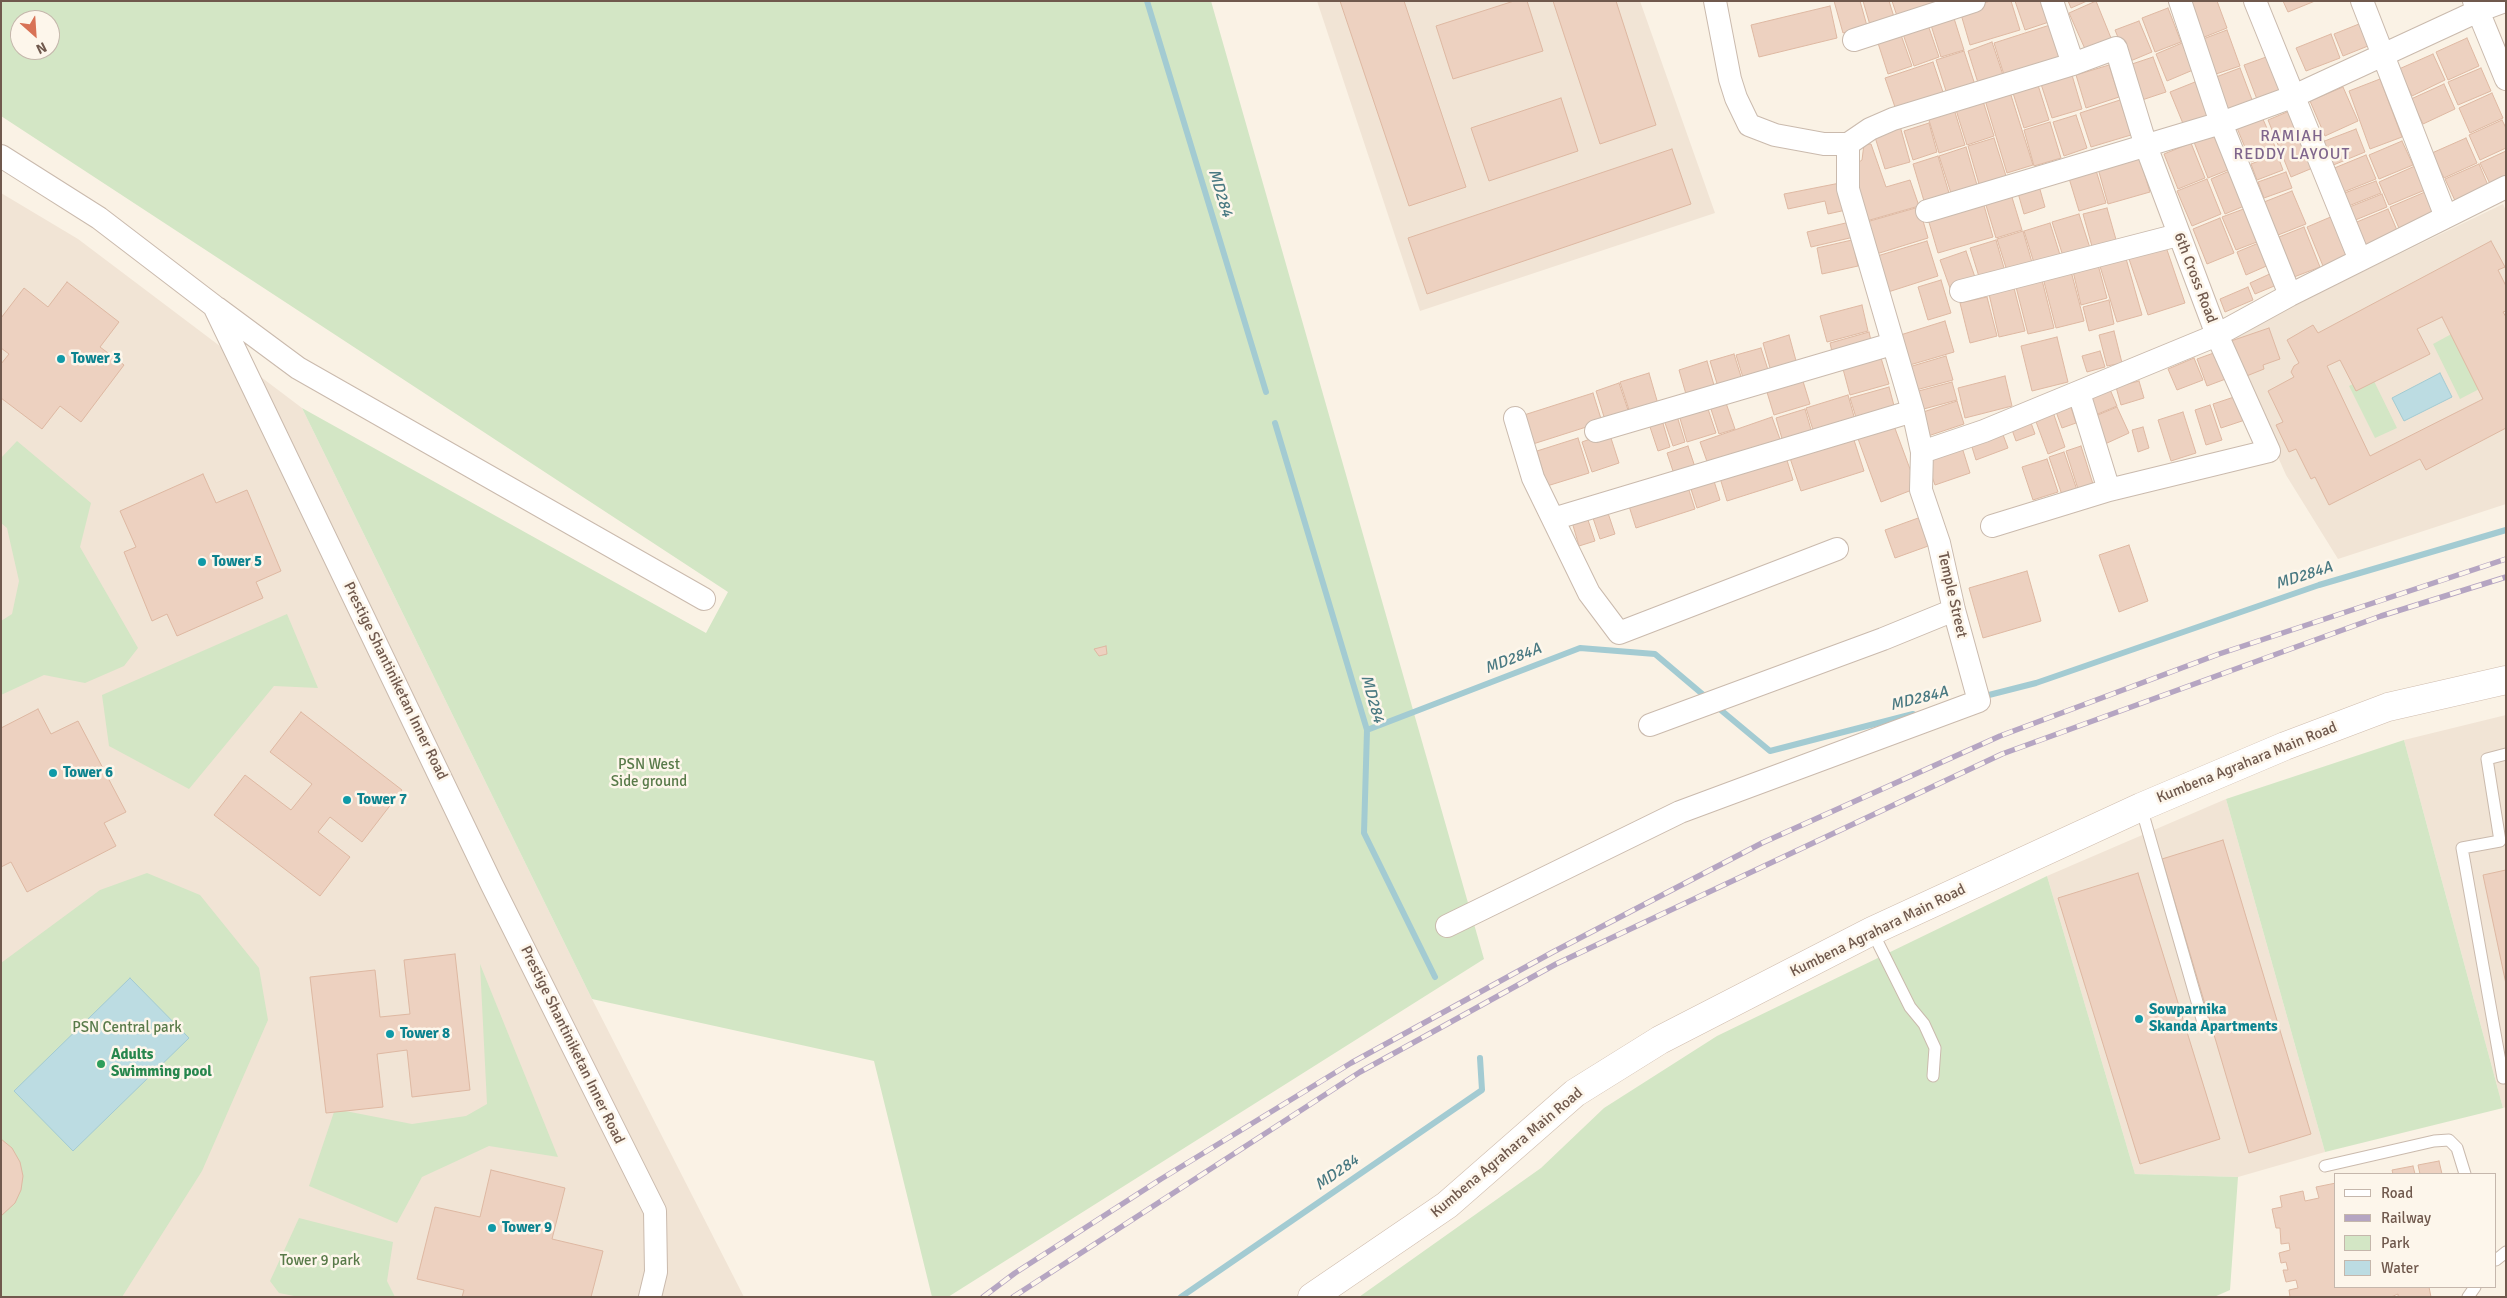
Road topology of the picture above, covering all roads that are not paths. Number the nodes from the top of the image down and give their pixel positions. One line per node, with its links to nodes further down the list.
1 (1714, 1): 15 (street)
2 (1974, 1): 9 (street)
3 (2052, 1): 11 (street)
4 (2180, 1): 14 (street)
5 (2255, 1): 13 (street)
6 (2362, 1): 10 (street)
7 (2505, 1): 8 (street)
8 (2476, 6): 10 (street); 12 (street)
9 (1854, 40)
10 (2384, 56): 13 (street); 20 (street)
11 (2073, 64): 15 (street); 16 (street, 6th Cross Road)
12 (2506, 79)
13 (2292, 97): 14 (street); 22 (street)
14 (2221, 122): 16 (street); 24 (street)
15 (1848, 144): 27 (street)
16 (2146, 146): 19 (street); 21 (street, 6th Cross Road)
17 (1, 156): 25 (street, Prestige Shantiniketan Inner Road)
18 (2506, 187): 20 (street, 6th Cross Road)
19 (1927, 211)
20 (2446, 217): 22 (street, 6th Cross Road)
21 (2178, 235): 23 (street); 26 (street, 6th Cross Road)
22 (2360, 260): 24 (street, 6th Cross Road)
23 (1961, 291)
24 (2290, 295): 26 (street, 6th Cross Road)
25 (214, 306): 37 (street); 50 (street, Prestige Shantiniketan Inner Road)
26 (2217, 335): 28 (street); 33 (street)
27 (1892, 344): 29 (street); 31 (street)
28 (2080, 393): 32 (street); 33 (street)
29 (1913, 411): 32 (street); 34 (street)
30 (1515, 418): 34 (street)
31 (1596, 431)
32 (1922, 452): 38 (street, Temple Street)
33 (2109, 490): 35 (street)
34 (1553, 519): 36 (street)
35 (1992, 526)
36 (1837, 549)
37 (704, 599)
38 (1954, 610): 40 (street); 43 (street, Temple Street)
39 (2506, 680): 42 (street, Kumbena Agrahara Main Road)
40 (1650, 725)
41 (2506, 754): 47 (lane)
42 (2141, 806): 44 (street, Kumbena Agrahara Main Road); 45 (lane)
43 (1448, 926)
44 (1872, 932): 46 (lane); 51 (street, Kumbena Agrahara Main Road)
45 (2204, 1026)
46 (1933, 1076)
47 (2506, 1077)
48 (2325, 1166): 49 (lane)
49 (2465, 1173)
50 (650, 1297)
51 (1312, 1297)

